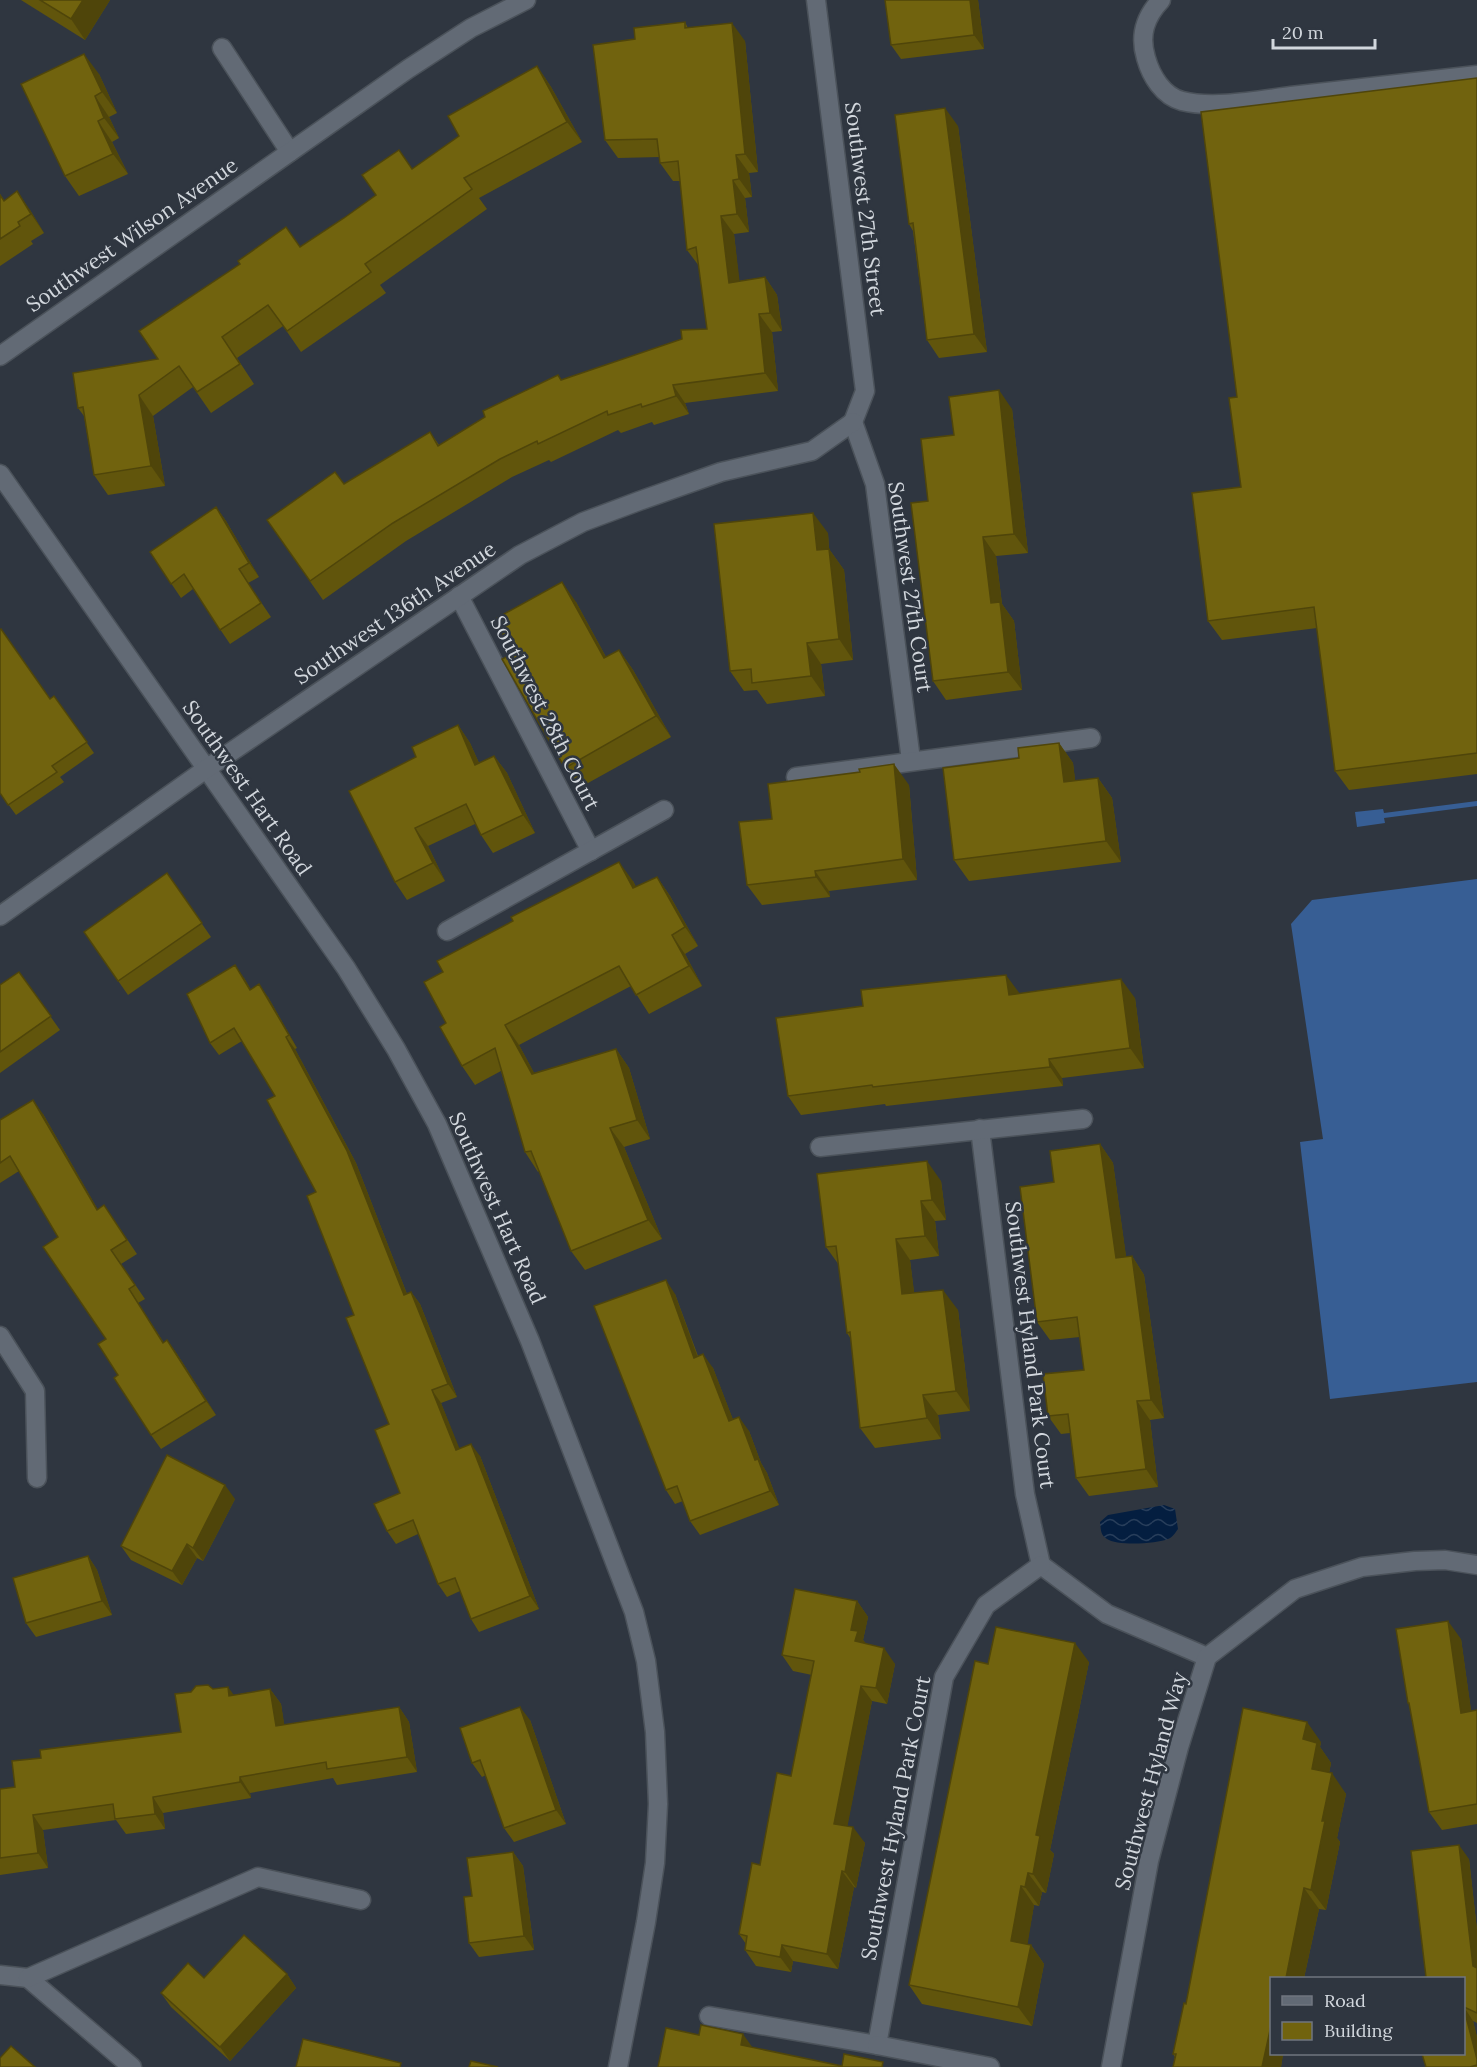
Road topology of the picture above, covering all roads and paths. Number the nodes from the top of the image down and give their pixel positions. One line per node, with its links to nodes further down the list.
1 (526, 0): 6 (street, Southwest Wilson Avenue)
2 (816, 0): 8 (street, Southwest 27th Street)
3 (1161, 0): 5 (street)
4 (222, 48): 6 (street)
5 (1477, 75)
6 (290, 152): 7 (street, Southwest Wilson Avenue)
7 (0, 356)
8 (853, 422): 10 (street, Southwest 136th Avenue); 12 (street, Southwest 27th Court)
9 (0, 474): 13 (street, Southwest Hart Road)
10 (459, 596): 13 (street, Southwest 136th Avenue); 16 (street, Southwest 28th Court)
11 (1090, 738): 12 (street)
12 (911, 760): 14 (street)
13 (206, 769): 17 (street, Southwest 136th Avenue); 33 (street, Southwest Hart Road)
14 (796, 777)
15 (664, 810): 16 (street)
16 (591, 851): 18 (street)
17 (0, 916)
18 (447, 931)
19 (1083, 1119): 20 (street)
20 (980, 1129): 21 (street); 24 (street, Southwest Hyland Park Court)
21 (820, 1147)
22 (0, 1336): 23 (street)
23 (37, 1479)
24 (1041, 1565): 26 (street); 31 (street, Southwest Hyland Park Court)
25 (1477, 1565): 26 (street, Southwest Hyland Way)
26 (1208, 1658): 35 (street, Southwest Hyland Way)
27 (361, 1900): 29 (street)
28 (0, 1975): 29 (street)
29 (28, 1978): 32 (street)
30 (708, 2016): 31 (street)
31 (877, 2045): 34 (street)
32 (132, 2067)
33 (618, 2067)
34 (990, 2067)
35 (1112, 2067)

